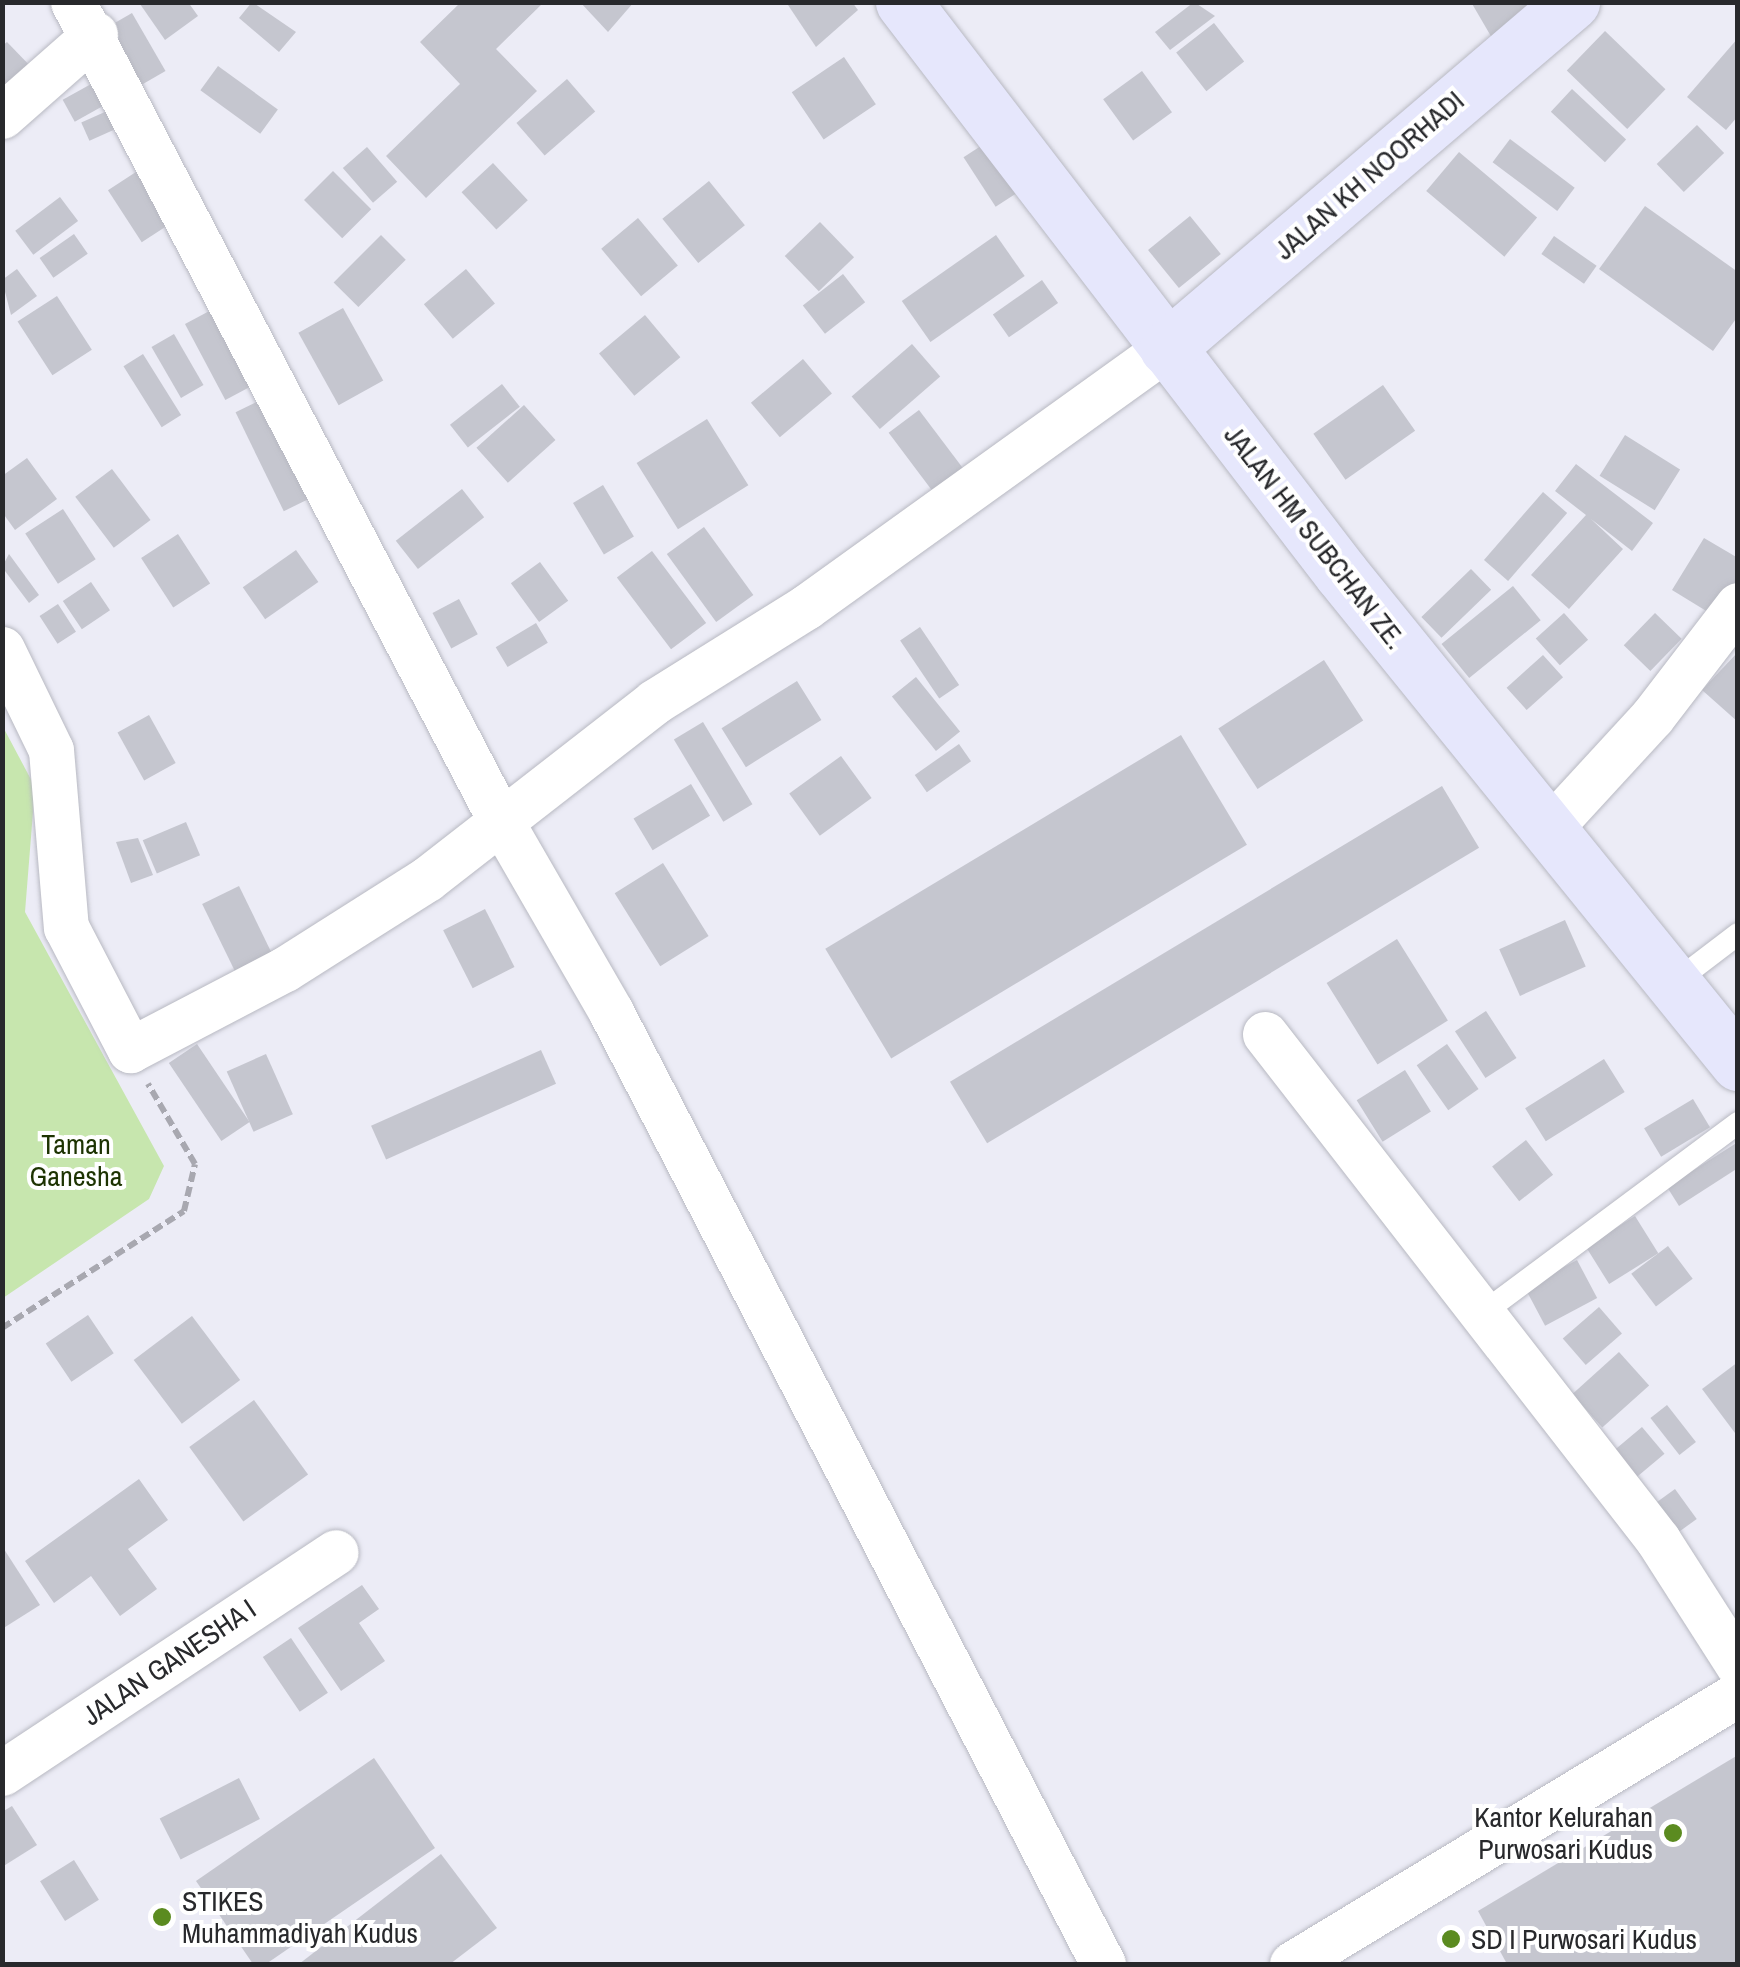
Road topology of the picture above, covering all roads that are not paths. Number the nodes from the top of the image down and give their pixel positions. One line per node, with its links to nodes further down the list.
1 (903, 2): 5 (main road, JALAN HM SUBCHAN ZE.)
2 (1572, 2): 5 (main road, JALAN KH NOORHADI)
3 (84, 18): 4 (street); 8 (street)
4 (2, 116)
5 (1168, 348): 8 (street); 9 (main road, JALAN HM SUBCHAN ZE.)
6 (1738, 605): 9 (street)
7 (2, 649): 8 (street)
8 (498, 816): 20 (street)
9 (1549, 830): 11 (main road, JALAN HM SUBCHAN ZE.)
10 (1737, 936): 11 (lane)
11 (1674, 982): 13 (main road, JALAN HM SUBCHAN ZE.)
12 (1264, 1034): 15 (street)
13 (1738, 1063)
14 (1738, 1123): 15 (lane)
15 (1483, 1313): 17 (street)
16 (336, 1552): 19 (street, JALAN GANESHA I)
17 (1738, 1665)
18 (1738, 1694): 21 (street)
19 (2, 1773)
20 (1103, 1964)
21 (1292, 1964)

